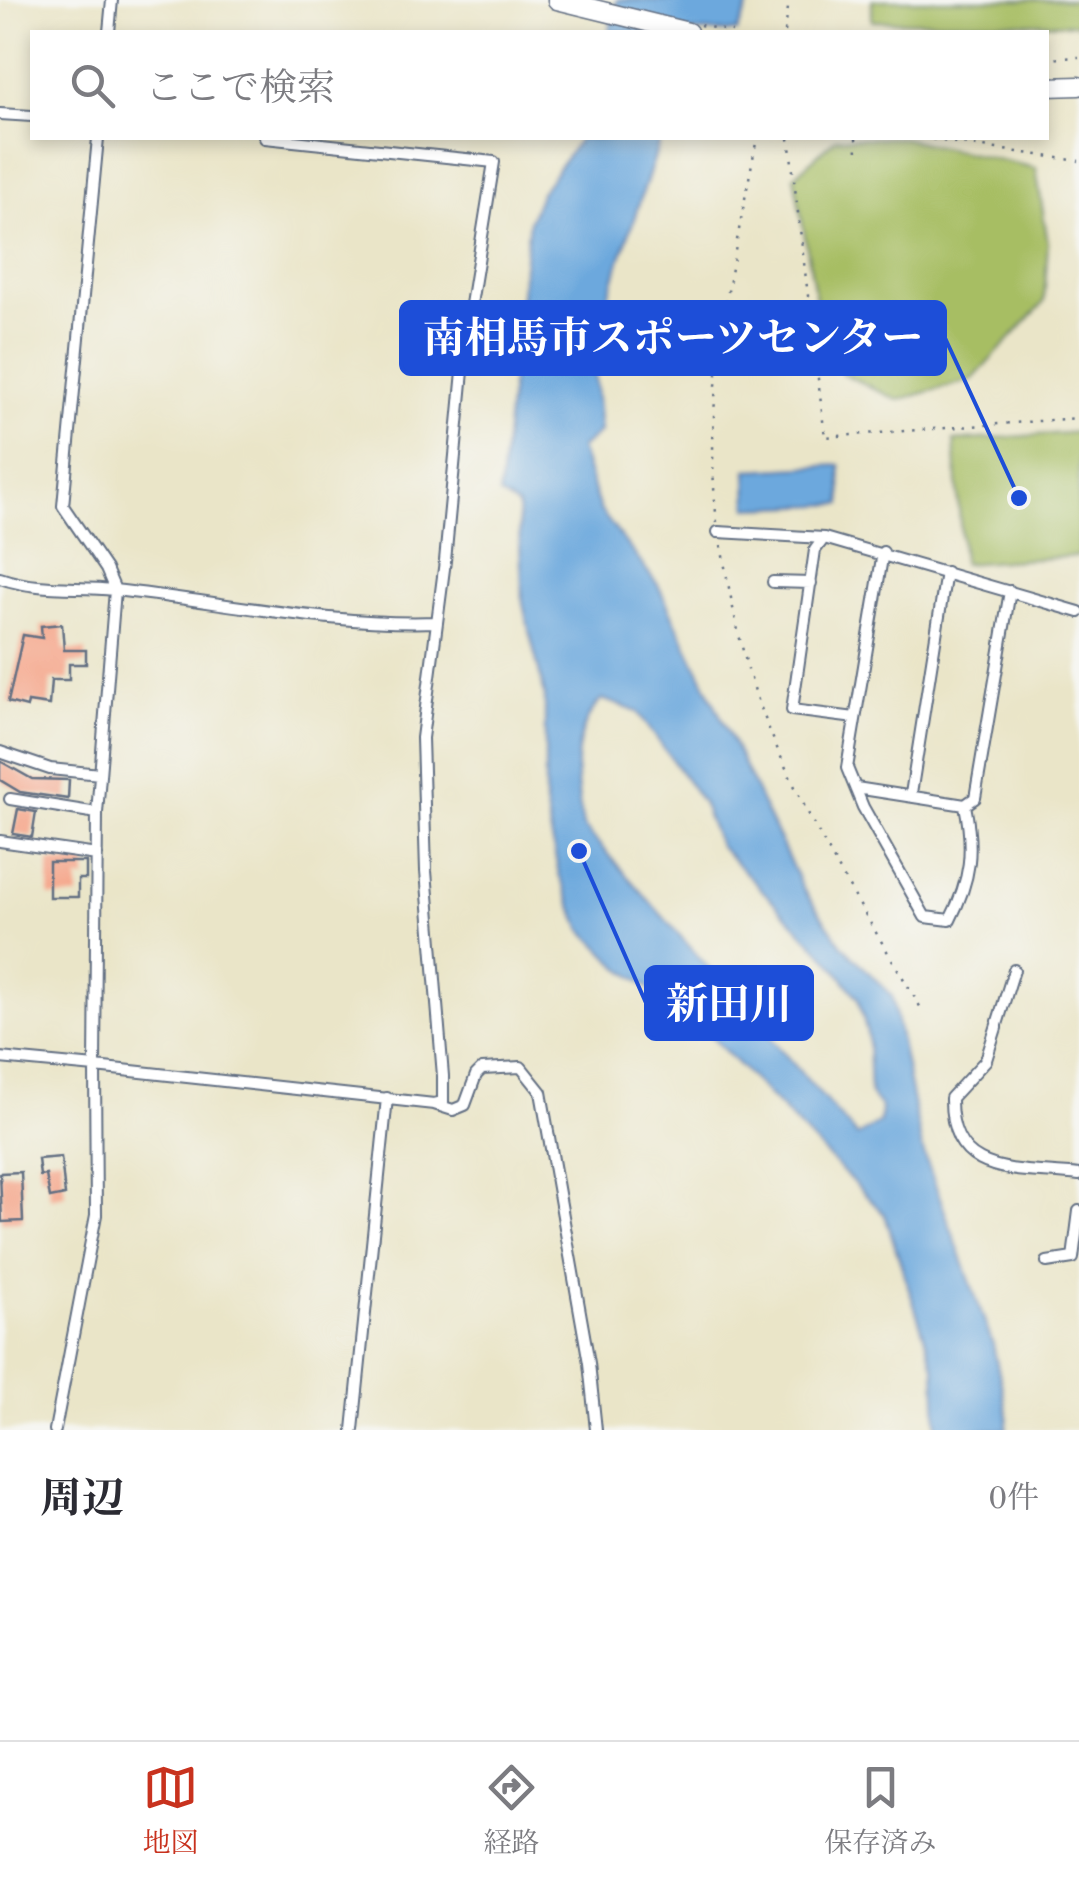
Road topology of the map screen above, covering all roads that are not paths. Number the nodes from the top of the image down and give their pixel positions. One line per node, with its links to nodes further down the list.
1 (112, 0): 3 (street)
2 (557, 0): 4 (highway)
3 (108, 30)
4 (680, 30)
5 (1079, 86): 6 (highway)
6 (1049, 87)
7 (0, 114): 8 (street)
8 (30, 116)
9 (98, 140): 18 (street)
10 (283, 140): 21 (street)
11 (718, 532): 12 (street)
12 (824, 538): 13 (street); 17 (street)
13 (883, 552): 14 (street); 22 (street)
14 (946, 572): 19 (street); 26 (street)
15 (0, 578): 18 (street)
16 (773, 582): 17 (street)
17 (811, 583): 22 (street)
18 (114, 590): 21 (street); 24 (street)
19 (1010, 591): 20 (street); 28 (street)
20 (1079, 612)
21 (436, 622): 36 (street)
22 (855, 718): 25 (street)
23 (0, 752): 24 (street)
24 (100, 774): 29 (street)
25 (856, 788): 26 (street); 28 (street)
26 (910, 794): 28 (street)
27 (10, 799): 29 (street)
28 (965, 805)
29 (97, 814): 31 (street)
30 (0, 841): 31 (street)
31 (97, 856): 34 (street)
32 (1014, 970): 37 (street)
33 (0, 1058): 34 (street)
34 (95, 1067): 35 (street); 40 (street)
35 (387, 1098): 36 (street); 41 (street)
36 (434, 1104): 42 (street)
37 (1079, 1175)
38 (1079, 1210): 39 (street)
39 (1046, 1262)
40 (55, 1430)
41 (353, 1430)
42 (596, 1430)

